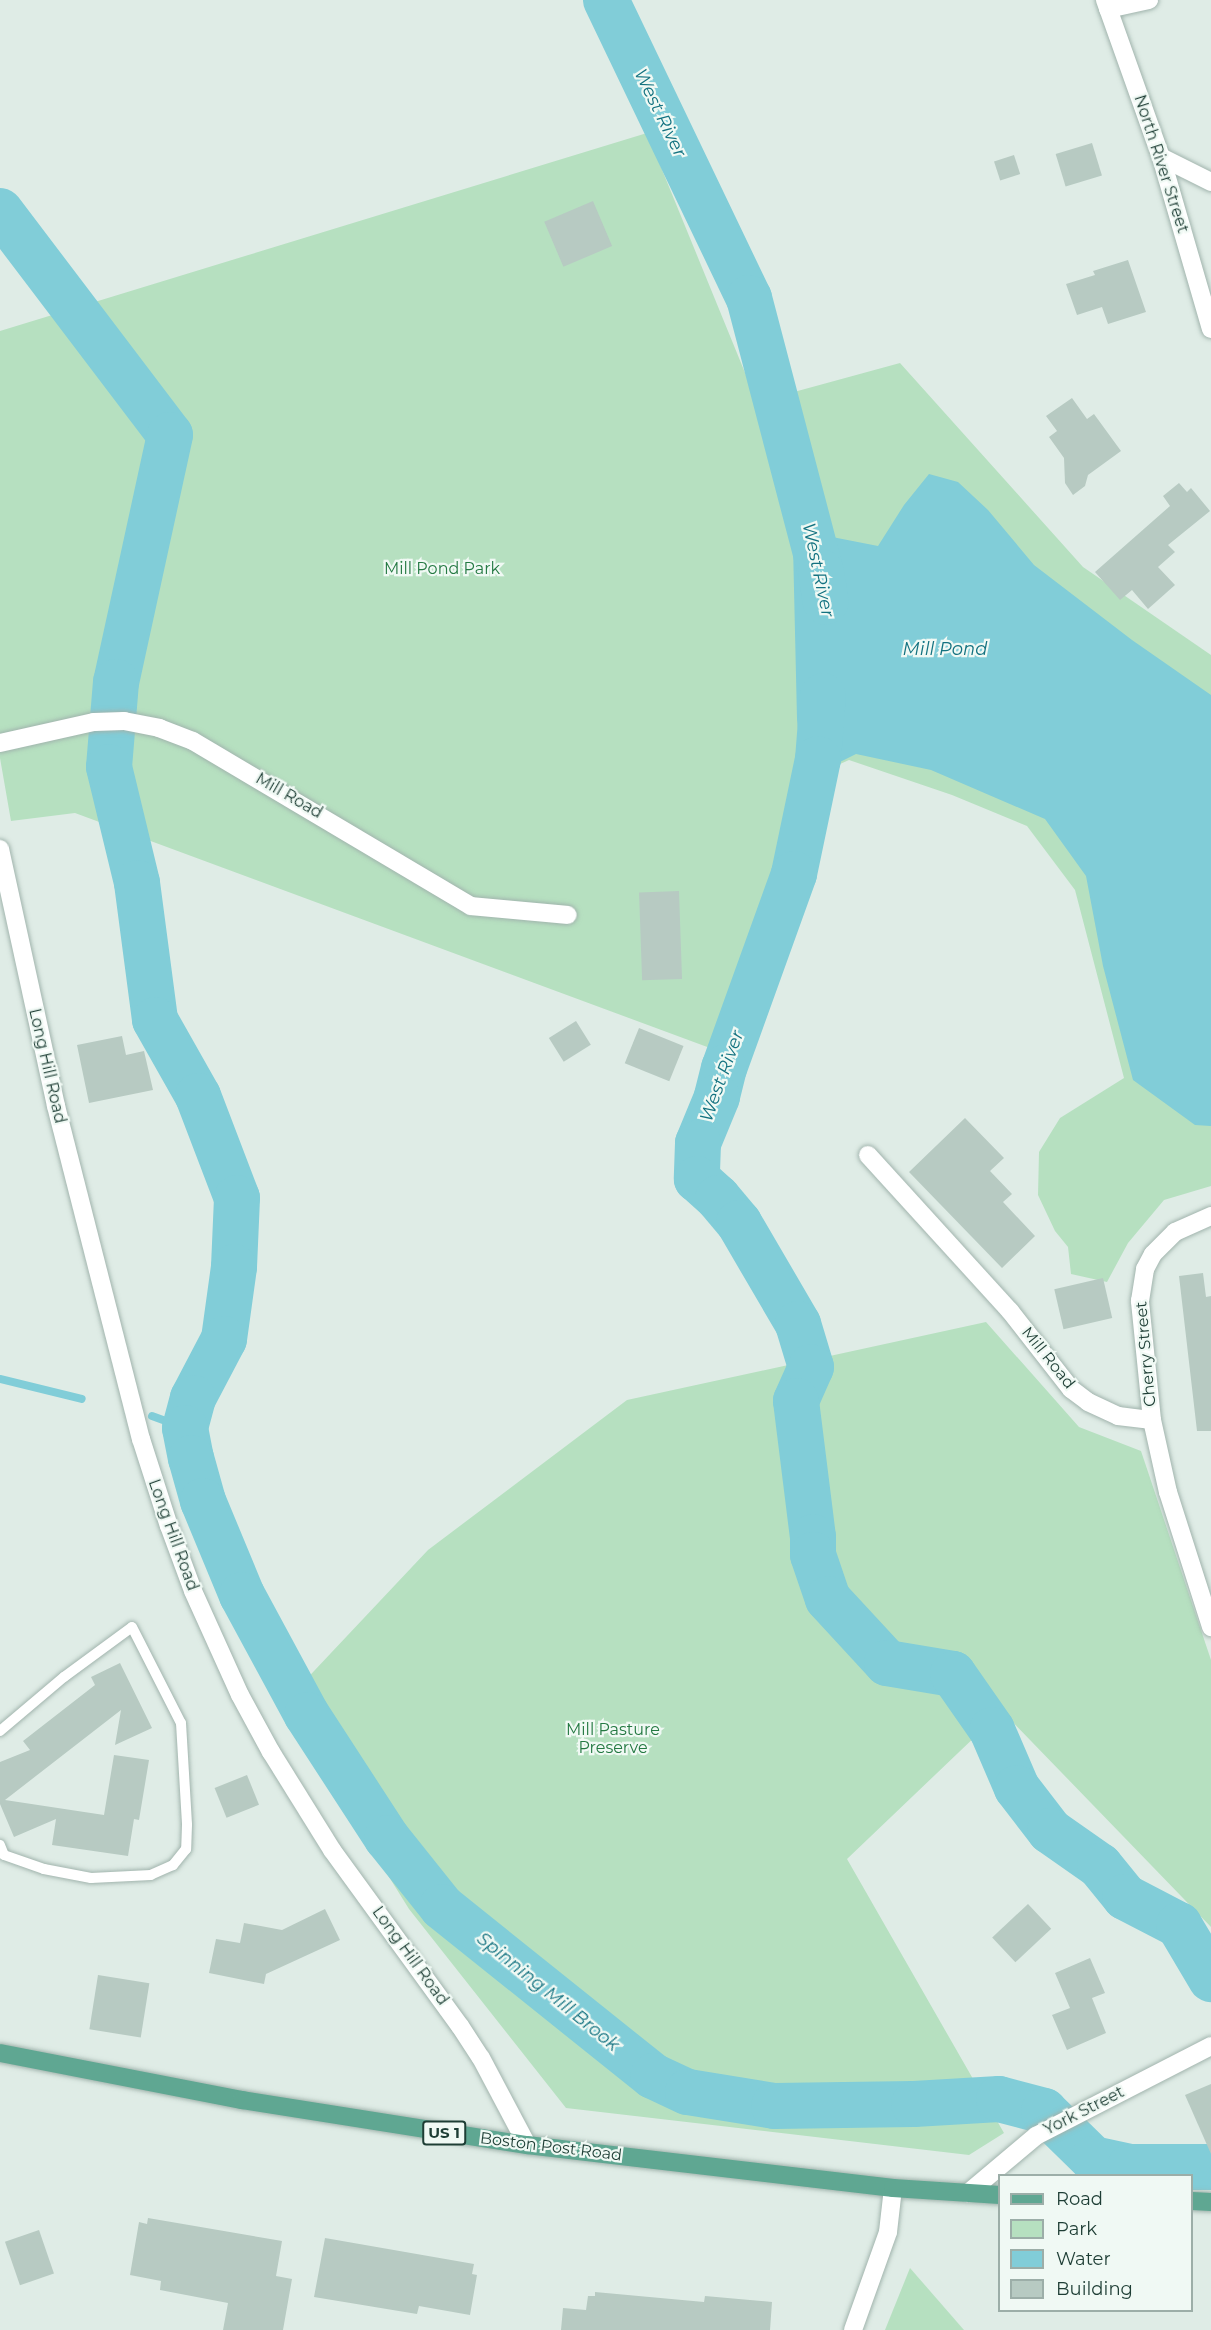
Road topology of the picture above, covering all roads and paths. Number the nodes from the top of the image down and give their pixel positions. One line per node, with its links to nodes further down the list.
1 (1149, 0): 2 (street)
2 (1107, 4): 3 (street, North River Street)
3 (1161, 157): 4 (street); 5 (street, North River Street)
4 (1211, 182)
5 (1211, 329)
6 (0, 742): 8 (street, Mill Road)
7 (0, 849): 17 (street, Long Hill Road)
8 (567, 915)
9 (868, 1155): 11 (street, Mill Road)
10 (1211, 1216): 11 (street, Cherry Street)
11 (1152, 1419): 12 (street)
12 (1211, 1627)
13 (0, 1731): 14 (lane)
14 (0, 1845)
15 (1208, 2047): 19 (street, York Street)
16 (0, 2053): 17 (main road, Boston Post Road / US 1)
17 (527, 2145): 18 (main road, Boston Post Road / US 1)
18 (892, 2188): 19 (main road, Boston Post Road / US 1); 23 (street)
19 (968, 2193): 20 (main road, Boston Post Road / US 1)
20 (998, 2194)
21 (1193, 2201): 22 (main road)
22 (1211, 2202)
23 (853, 2330)

